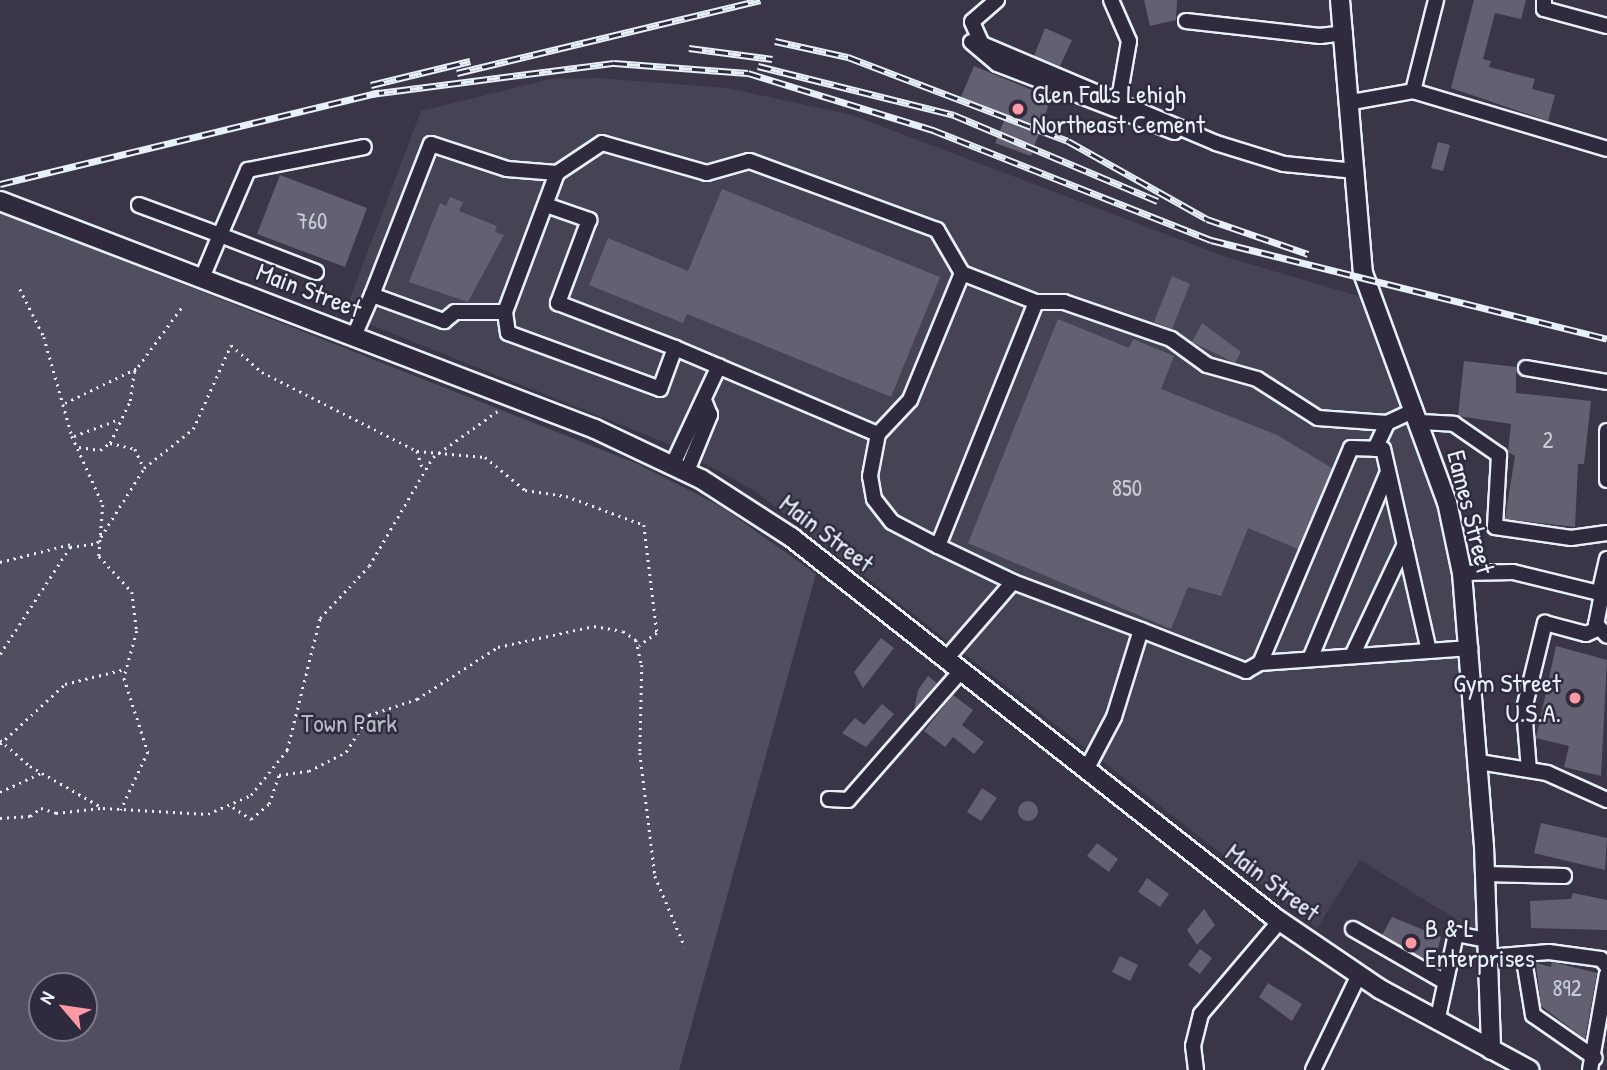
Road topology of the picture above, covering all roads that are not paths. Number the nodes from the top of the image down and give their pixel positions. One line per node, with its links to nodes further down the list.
1 (997, 0): 7 (street)
2 (1111, 0): 11 (street)
3 (1340, 0): 9 (main road, Eames Street)
4 (1436, 0): 10 (street)
5 (1544, 0): 8 (street)
6 (1186, 21): 9 (street)
7 (972, 22): 11 (street); 13 (street)
8 (1607, 26)
9 (1345, 33): 12 (main road, Eames Street)
10 (1413, 91): 12 (street); 15 (street)
11 (1119, 99): 13 (street)
12 (1352, 102): 16 (main road, Eames Street)
13 (1216, 143): 16 (street)
14 (364, 147): 21 (street)
15 (1607, 149)
16 (1356, 171): 33 (main road, Eames Street)
17 (557, 173): 20 (street); 23 (street); 25 (street)
18 (0, 201): 24 (main road, Main Street)
19 (139, 205): 21 (street)
20 (546, 205): 27 (street); 29 (street)
21 (220, 235): 22 (street); 24 (street)
22 (316, 272)
23 (962, 273): 26 (street); 36 (street)
24 (202, 278): 28 (main road, Main Street)
25 (372, 295): 27 (street); 28 (street)
26 (1036, 302): 34 (street); 43 (street)
27 (505, 312): 29 (street)
28 (354, 336): 38 (main road, Main Street)
29 (675, 348): 30 (street)
30 (719, 366): 36 (street); 38 (street)
31 (1526, 368): 32 (street)
32 (1607, 382)
33 (1417, 416): 34 (street); 41 (street); 45 (main road, Eames Street)
34 (1387, 423): 37 (street)
35 (1607, 431): 40 (street)
36 (878, 434): 43 (street)
37 (1375, 449): 39 (street); 55 (street)
38 (680, 468): 53 (main road, Main Street)
39 (1388, 472): 42 (street); 54 (street)
40 (1607, 480)
41 (1607, 533)
42 (1405, 544): 51 (street); 52 (street)
43 (938, 546): 46 (street)
44 (1607, 559): 47 (street)
45 (1462, 573): 47 (street); 50 (main road, Eames Street)
46 (1013, 582): 48 (street); 53 (street)
47 (1603, 594): 49 (street)
48 (1141, 630): 55 (street); 58 (street)
49 (1602, 633): 59 (street)
50 (1470, 648): 51 (street); 57 (main road, Eames Street)
51 (1429, 651): 52 (street)
52 (1352, 656): 54 (street)
53 (946, 659): 56 (main road, Main Street)
54 (1310, 659): 55 (street)
55 (1260, 663)
56 (961, 671): 58 (main road, Main Street); 60 (street)
57 (1479, 762): 59 (street); 62 (main road, Eames Street)
58 (1086, 770): 64 (main road, Main Street)
59 (1530, 770): 61 (street)
60 (829, 799)
61 (1607, 800)
62 (1485, 874): 63 (street); 66 (main road, Eames Street)
63 (1564, 876)
64 (1280, 921): 70 (main road, Main Street); 75 (street)
65 (1353, 929): 71 (street)
66 (1488, 948): 67 (street); 71 (street); 73 (main road, Eames Street)
67 (1523, 954): 68 (street); 74 (street)
68 (1607, 966)
69 (1607, 974): 74 (street)
70 (1359, 975): 72 (main road, Main Street); 76 (street)
71 (1445, 982): 72 (street)
72 (1437, 1021): 73 (main road, Main Street)
73 (1491, 1049): 77 (main road, Main Street)
74 (1592, 1064)
75 (1196, 1070)
76 (1313, 1070)
77 (1530, 1070)

